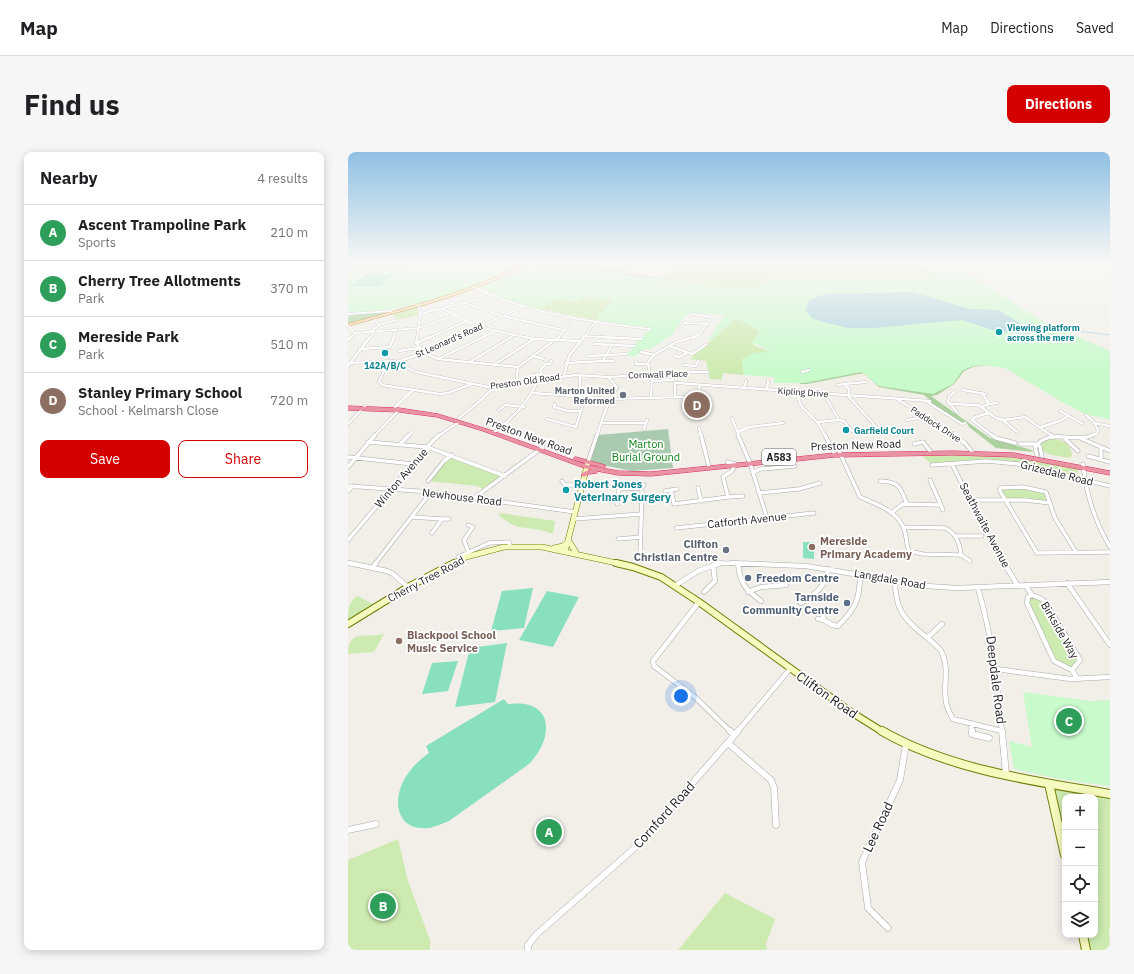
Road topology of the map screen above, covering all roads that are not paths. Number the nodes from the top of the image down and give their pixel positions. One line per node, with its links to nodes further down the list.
1 (435, 299): 5 (main road)
2 (478, 299): 4 (street)
3 (499, 299): 6 (street)
4 (464, 303): 7 (street); 13 (street)
5 (416, 305): 10 (street); 23 (main road)
6 (522, 307): 13 (street, St Leonard's Road); 14 (street)
7 (443, 309): 10 (street); 11 (street)
8 (391, 311): 9 (street)
9 (349, 314)
10 (420, 314): 25 (street)
11 (456, 315): 18 (street); 25 (street)
12 (689, 315): 21 (street)
13 (502, 316): 24 (street, St Leonard's Road); 28 (street)
14 (574, 318): 19 (street); 28 (street)
15 (685, 318): 20 (street)
16 (376, 321): 22 (street)
17 (396, 321): 22 (street)
18 (467, 321): 24 (street); 41 (street)
19 (596, 321): 26 (street); 35 (street)
20 (684, 323): 21 (street); 29 (street)
21 (707, 324): 46 (street)
22 (379, 325): 31 (street)
23 (349, 326): 33 (street)
24 (479, 327): 30 (street); 51 (street, St Leonard's Road)
25 (418, 328): 27 (street); 41 (street)
26 (650, 329)
27 (396, 330): 32 (street); 48 (street)
28 (564, 330): 39 (street)
29 (681, 330)
30 (495, 331): 34 (street); 59 (street)
31 (370, 332): 32 (street); 33 (street)
32 (374, 332): 48 (street)
33 (355, 333): 38 (street)
34 (514, 335): 36 (street); 67 (street)
35 (583, 336): 37 (street); 40 (street)
36 (534, 339): 39 (street); 71 (street)
37 (641, 339)
38 (348, 340)
39 (556, 340): 40 (street); 55 (street)
40 (579, 341): 69 (street)
41 (416, 343): 47 (street)
42 (594, 344): 44 (street)
43 (707, 344): 52 (street)
44 (612, 345): 45 (street); 57 (street)
45 (634, 346)
46 (669, 346): 52 (street); 54 (street)
47 (418, 348): 49 (street); 51 (street)
48 (360, 349): 70 (street)
49 (399, 351)
50 (641, 352): 54 (street)
51 (424, 353): 59 (street); 62 (street, St Leonard's Road)
52 (687, 353): 58 (street)
53 (626, 354): 57 (street)
54 (654, 355): 72 (street)
55 (532, 356): 60 (street); 76 (street)
56 (589, 356): 57 (street)
57 (605, 356): 64 (street)
58 (675, 356)
59 (438, 359): 67 (street)
60 (544, 359)
61 (381, 361): 62 (street, Preston Old Road); 70 (street, Preston Old Road); 73 (street)
62 (396, 361): 73 (street); 93 (street, Preston Old Road)
63 (551, 361): 84 (street)
64 (603, 361): 65 (street); 69 (street)
65 (613, 361)
66 (698, 361): 75 (street)
67 (470, 362): 71 (street)
68 (636, 362): 72 (street)
69 (566, 363): 85 (street)
70 (349, 364)
71 (495, 364): 76 (street)
72 (648, 364): 83 (street)
73 (387, 365): 100 (street)
74 (684, 365): 75 (street)
75 (691, 366): 78 (street)
76 (518, 367): 94 (street)
77 (809, 370): 80 (street)
78 (688, 372): 79 (street, Cornwall Place); 83 (street, Cornwall Place)
79 (708, 372)
80 (802, 372)
81 (532, 375): 84 (street)
82 (580, 375): 85 (street, Preston Old Road); 86 (street, Preston Old Road); 109 (street)
83 (651, 375): 86 (street, Cornwall Place); 89 (street)
84 (543, 376): 85 (street, Preston Old Road); 87 (street, Preston Old Road)
85 (564, 376)
86 (608, 377): 115 (street)
87 (538, 380): 94 (street, Preston Old Road); 105 (street)
88 (672, 380): 89 (street)
89 (652, 381): 113 (street)
90 (746, 381): 99 (street)
91 (768, 381): 101 (street)
92 (866, 382): 96 (street)
93 (472, 384): 98 (street, Preston Old Road); 100 (street)
94 (516, 384): 98 (street, Preston Old Road)
95 (699, 384): 99 (street, Kipling Drive); 106 (street); 111 (street, Kipling Drive)
96 (844, 384): 97 (street); 108 (street)
97 (839, 385)
98 (494, 386): 137 (street, Winton Avenue)
99 (744, 388): 101 (street, Kipling Drive)
100 (413, 390): 126 (street)
101 (767, 390): 103 (street, Kipling Drive)
102 (963, 390): 121 (street)
103 (798, 392): 107 (street, Kipling Drive); 141 (street)
104 (954, 392): 120 (street)
105 (533, 393): 109 (street); 124 (street)
106 (700, 393)
107 (824, 394): 108 (street, Kipling Drive); 138 (street)
108 (850, 395): 114 (street, Kipling Drive); 153 (street)
109 (576, 397): 110 (street)
110 (585, 397): 115 (street); 128 (street)
111 (675, 397): 112 (street); 113 (street)
112 (683, 397)
113 (651, 398): 115 (street)
114 (896, 398): 116 (street, Kipling Drive); 134 (street, Paddock Drive)
115 (611, 399): 143 (street)
116 (926, 400): 117 (street, Kipling Drive); 145 (street)
117 (930, 401)
118 (997, 403): 121 (street)
119 (555, 404): 128 (street)
120 (949, 404): 125 (street); 130 (street)
121 (989, 404): 125 (street)
122 (348, 407): 123 (highway, Preston New Road / A583)
123 (364, 407): 126 (highway, Preston New Road / A583); 147 (street)
124 (524, 407): 127 (street); 157 (street)
125 (981, 407): 131 (street)
126 (397, 409): 137 (highway, Preston New Road / A583); 163 (street)
127 (499, 410)
128 (581, 411): 136 (street)
129 (1060, 411): 133 (street)
130 (957, 412)
131 (989, 413): 140 (street); 164 (street)
132 (1086, 415): 146 (street)
133 (1068, 416): 142 (street); 149 (street)
134 (924, 417): 139 (street); 175 (street, Paddock Drive)
135 (732, 418): 158 (street)
136 (547, 419)
137 (459, 420): 157 (highway, Preston New Road / A583); 169 (street, Winton Avenue)
138 (839, 420): 141 (street); 155 (street)
139 (907, 420)
140 (1003, 420): 149 (street); 152 (street)
141 (818, 422): 176 (street)
142 (1087, 422)
143 (601, 423): 151 (street); 188 (street)
144 (784, 423): 158 (street)
145 (965, 423)
146 (1094, 423): 148 (street); 162 (street)
147 (348, 424)
148 (1110, 426)
149 (1041, 427): 160 (street)
150 (699, 428): 192 (street)
151 (644, 429)
152 (1013, 429): 154 (street); 159 (street)
153 (879, 430)
154 (1008, 430)
155 (852, 431)
156 (412, 432): 168 (street)
157 (495, 432): 171 (highway, Preston New Road / A583)
158 (738, 432): 183 (street)
159 (1017, 432)
160 (1052, 436): 161 (street); 167 (street)
161 (1062, 437): 162 (street); 173 (street)
162 (1081, 439): 170 (street)
163 (368, 442): 168 (street); 181 (street)
164 (1014, 443)
165 (914, 444): 172 (street, Preston New Road)
166 (1020, 444): 167 (street)
167 (1037, 444): 180 (street)
168 (400, 445): 169 (street)
169 (427, 447): 177 (street); 185 (street, Winton Avenue)
170 (1101, 448): 174 (street); 182 (street)
171 (541, 449): 188 (highway, Preston New Road / A583); 188 (highway, Preston New Road / A583); 200 (street)
172 (930, 451): 175 (highway, Preston New Road / A583); 176 (highway, Preston New Road / A583)
173 (1078, 451)
174 (1110, 451)
175 (972, 452): 176 (highway, Preston New Road / A583); 180 (highway, Preston New Road / A583)
176 (837, 453): 183 (highway, Preston New Road / A583); 236 (street)
177 (452, 455): 200 (street); 203 (street)
178 (1088, 456): 182 (street)
179 (348, 457): 181 (street)
180 (1040, 457): 191 (highway, Preston New Road / A583)
181 (356, 458): 185 (street); 193 (street)
182 (1101, 460): 184 (street)
183 (749, 461): 186 (highway, Preston New Road / A583); 196 (street)
184 (1110, 462)
185 (413, 464): 213 (street, Winton Avenue)
186 (732, 464): 192 (highway, Preston New Road / A583); 222 (street)
187 (952, 464): 190 (street, Grizedale Road); 202 (street, Grizedale Road); 226 (street, Seathwaite Avenue)
188 (587, 465): 194 (highway, Preston New Road / A583); 198 (highway, Preston New Road / A583); 199 (street)
189 (792, 465): 196 (street)
190 (932, 465)
191 (1083, 465): 195 (highway, Preston New Road / A583); 197 (highway, Preston New Road / A583); 202 (street)
192 (709, 466): 194 (highway, Preston New Road / A583)
193 (348, 467)
194 (679, 469): 198 (highway, Preston New Road / A583)
195 (1110, 470)
196 (753, 472): 219 (street)
197 (1110, 473)
198 (643, 474): 199 (highway, A583)
199 (584, 475): 207 (street)
200 (505, 476): 223 (street)
201 (930, 480): 232 (street)
202 (1084, 480): 211 (street, Grizedale Road); 253 (street)
203 (428, 481)
204 (562, 481): 207 (street)
205 (880, 482): 231 (street)
206 (820, 483): 219 (street)
207 (581, 485): 225 (street)
208 (644, 485): 224 (street)
209 (348, 486): 210 (street, Newhouse Road)
210 (353, 486): 213 (street, Newhouse Road); 217 (street)
211 (1110, 486)
212 (698, 488): 228 (street)
213 (391, 489): 218 (street, Newhouse Road); 251 (street, Winton Avenue)
214 (677, 489): 216 (street)
215 (665, 490): 216 (street)
216 (671, 490): 228 (street)
217 (348, 491)
218 (432, 492): 223 (street, Newhouse Road); 238 (street)
219 (759, 493): 239 (street)
220 (636, 494): 237 (street)
221 (743, 496): 222 (street)
222 (728, 497): 228 (street)
223 (474, 498): 234 (street, Newhouse Road)
224 (618, 498): 225 (street); 230 (street)
225 (577, 500): 234 (street)
226 (971, 500): 227 (street); 276 (street, Seathwaite Avenue)
227 (1006, 500): 229 (street); 229 (street); 256 (street)
228 (701, 501)
229 (1050, 503): 256 (street)
230 (617, 504)
231 (907, 504): 232 (street); 236 (street)
232 (940, 505): 233 (street)
233 (943, 510)
234 (575, 512): 242 (street)
235 (814, 513): 239 (street, Catforth Avenue)
236 (891, 513): 245 (street)
237 (642, 514): 242 (street); 249 (street)
238 (412, 517): 240 (street); 267 (street)
239 (767, 518): 244 (street, Catforth Avenue)
240 (442, 519): 241 (street); 246 (street)
241 (449, 519)
242 (574, 519): 252 (street)
243 (468, 525): 258 (street)
244 (679, 526)
245 (904, 527): 247 (street); 260 (street)
246 (432, 533)
247 (955, 536): 248 (street); 260 (street)
248 (982, 536)
249 (641, 537): 250 (street); 262 (street)
250 (618, 538)
251 (348, 540)
252 (569, 541): 254 (street); 255 (street); 259 (street)
253 (1110, 546)
254 (550, 549): 255 (street, Cherry Tree Road); 258 (street, Cherry Tree Road)
255 (566, 552): 259 (street, Clifton Road)
256 (1076, 552): 257 (street)
257 (1110, 552)
258 (469, 554): 261 (street, Cherry Tree Road); 277 (street, Cherry Tree Road)
259 (577, 554): 275 (street, Clifton Road)
260 (961, 555): 263 (street)
261 (458, 557)
262 (640, 557)
263 (970, 561)
264 (348, 563): 267 (street)
265 (738, 563): 266 (street, Langdale Road); 268 (street, Langdale Road); 280 (street)
266 (714, 565): 275 (street, Langdale Road); 279 (street)
267 (373, 567): 277 (street)
268 (828, 569): 269 (street, Langdale Road); 282 (street)
269 (860, 574): 270 (street, Langdale Road); 285 (street)
270 (895, 580): 278 (street, Langdale Road); 288 (street)
271 (1110, 582): 272 (street, Langdale Road)
272 (1067, 583): 274 (street, Langdale Road); 289 (street)
273 (786, 585): 280 (street)
274 (1025, 585): 276 (street, Langdale Road); 281 (street, Birkside Way)
275 (676, 586): 284 (street, Clifton Road)
276 (1018, 586): 278 (street, Langdale Road)
277 (408, 588): 286 (street, Cherry Tree Road)
278 (978, 588): 291 (street, Deepdale Road)
279 (704, 592)
280 (748, 592): 283 (street)
281 (1032, 595): 292 (street, Birkside Way); 292 (street, Birkside Way)
282 (798, 599)
283 (761, 601)
284 (699, 602): 290 (street, Clifton Road); 297 (street)
285 (818, 619)
286 (348, 624)
287 (942, 624): 288 (street)
288 (928, 637): 295 (street)
289 (1109, 643)
290 (790, 669): 297 (street, Cornford Road); 300 (street, Clifton Road)
291 (996, 669): 294 (street); 296 (street, Deepdale Road)
292 (1072, 670): 294 (street, Birkside Way)
293 (1110, 677): 294 (street)
294 (1077, 678)
295 (972, 723): 296 (street); 298 (street)
296 (1002, 731): 301 (street, Deepdale Road)
297 (734, 736): 299 (street, Cornford Road)
298 (989, 738)
299 (728, 743): 305 (street); 310 (street, Cornford Road)
300 (906, 743): 301 (street, Clifton Road); 308 (street, Lee Road)
301 (1006, 774): 302 (street, Clifton Road)
302 (1049, 784): 303 (street, Clifton Road); 307 (street)
303 (1110, 794)
304 (376, 824): 306 (street)
305 (776, 825)
306 (348, 830)
307 (1062, 842)
308 (888, 928)
309 (1083, 938): 311 (street)
310 (528, 950)
311 (1086, 950)

